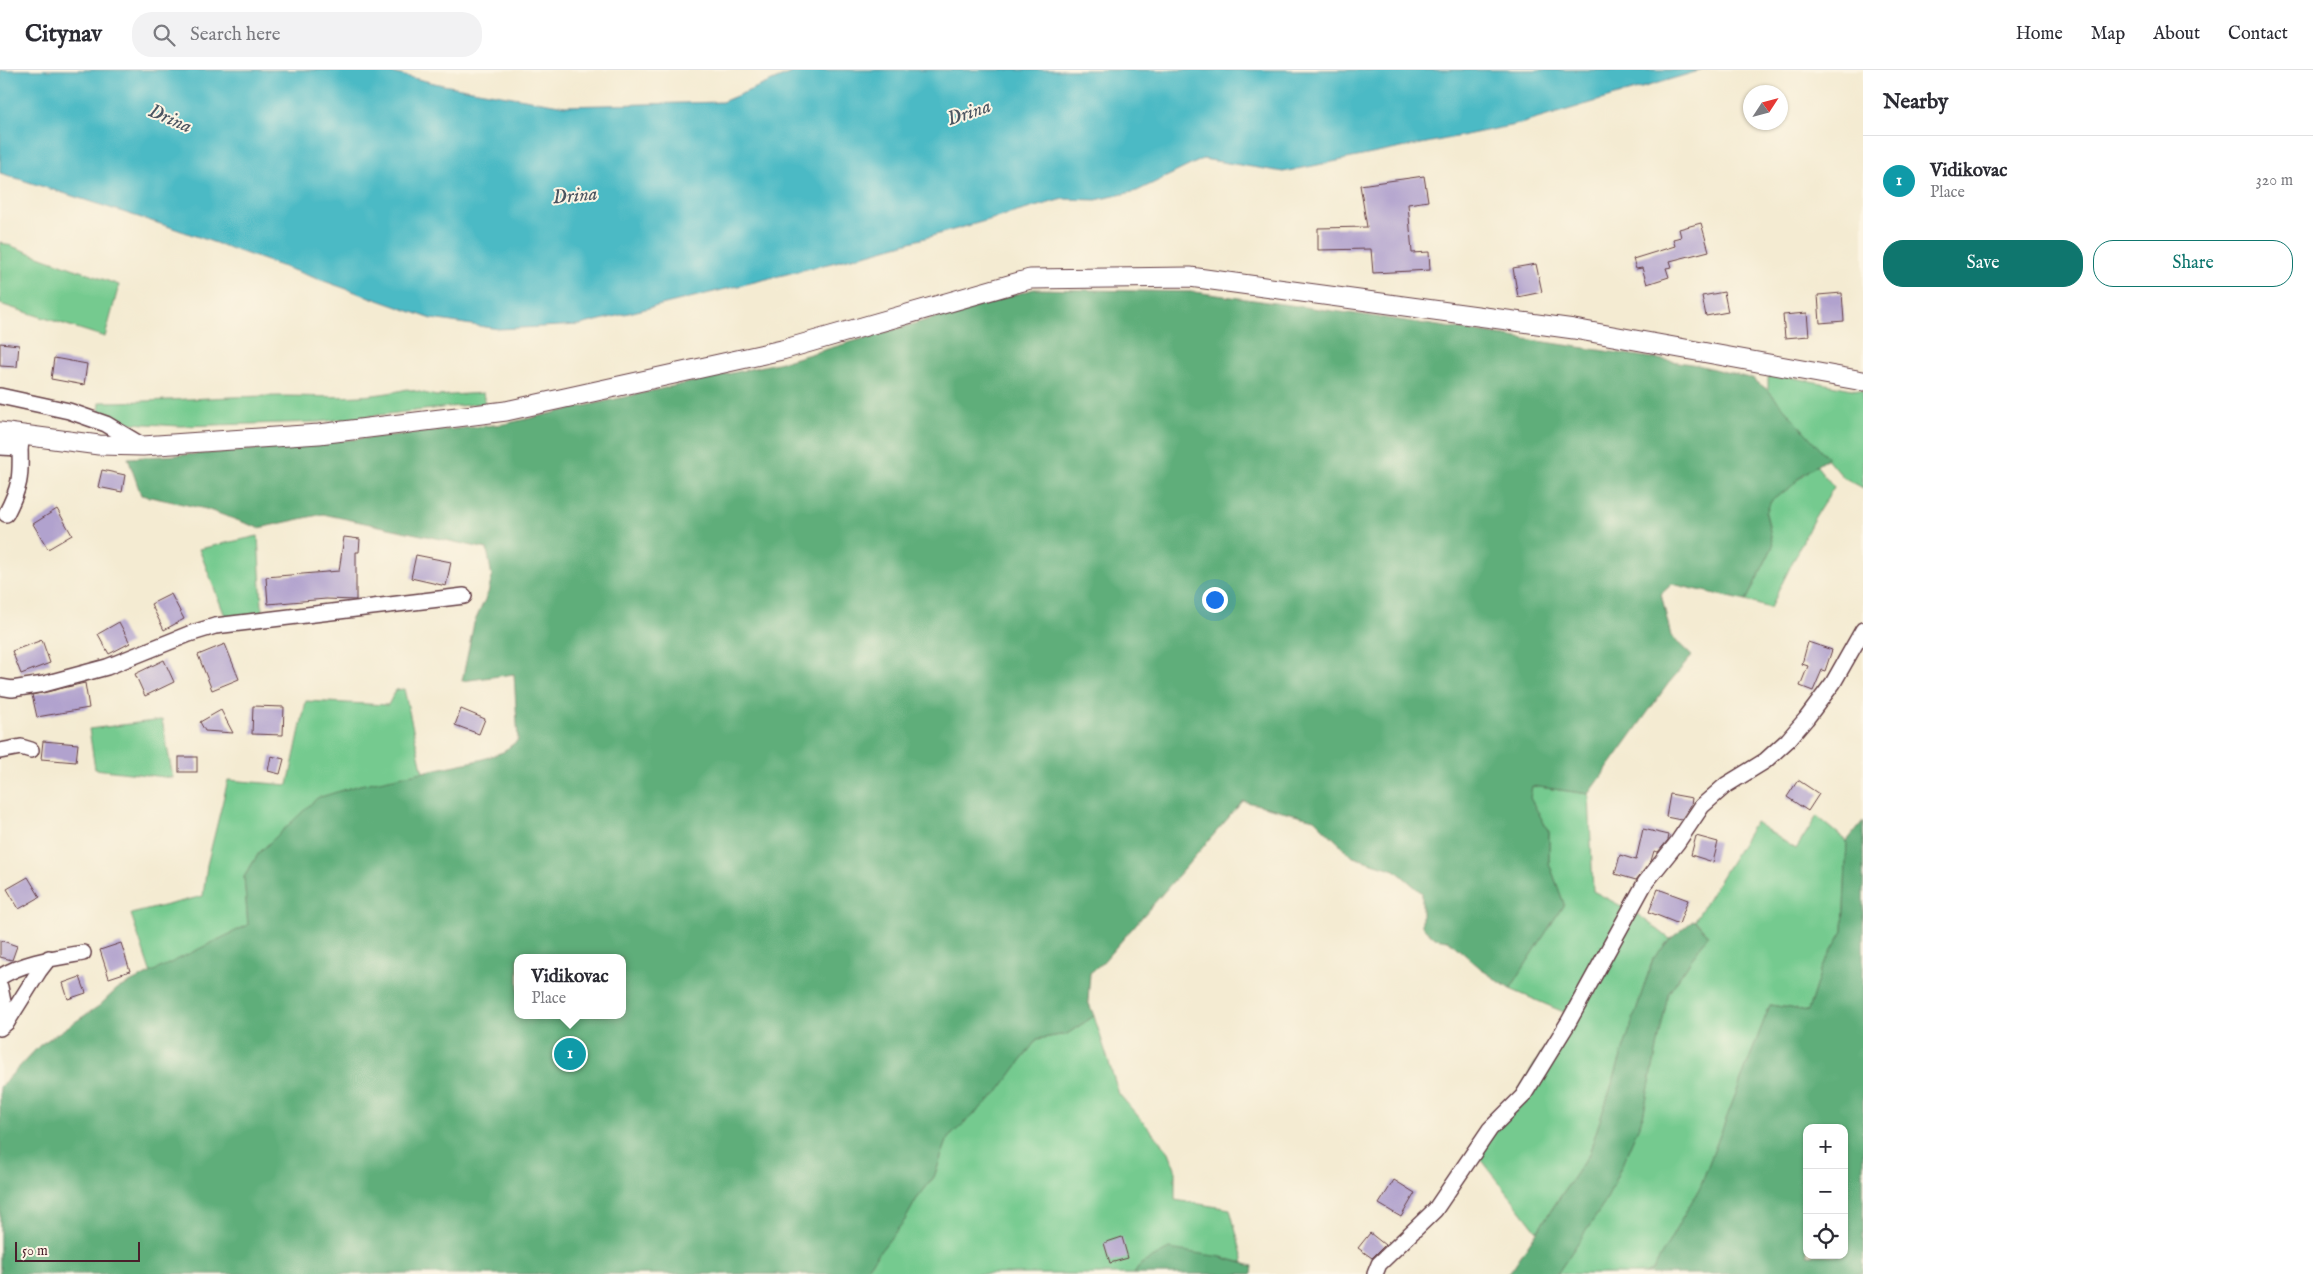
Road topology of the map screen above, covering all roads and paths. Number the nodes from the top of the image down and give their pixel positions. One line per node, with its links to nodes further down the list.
1 (1863, 381): 5 (street)
2 (0, 396): 5 (street)
3 (0, 432): 4 (street)
4 (21, 441): 5 (street); 6 (street); 7 (street)
5 (144, 446)
6 (0, 447)
7 (6, 514)
8 (464, 596): 10 (street)
9 (1863, 630): 18 (street)
10 (0, 688)
11 (31, 750): 12 (street)
12 (0, 751)
13 (83, 953): 14 (street)
14 (49, 958): 15 (street); 17 (street)
15 (0, 977)
16 (0, 987): 17 (street)
17 (3, 1025)
18 (1375, 1274)

